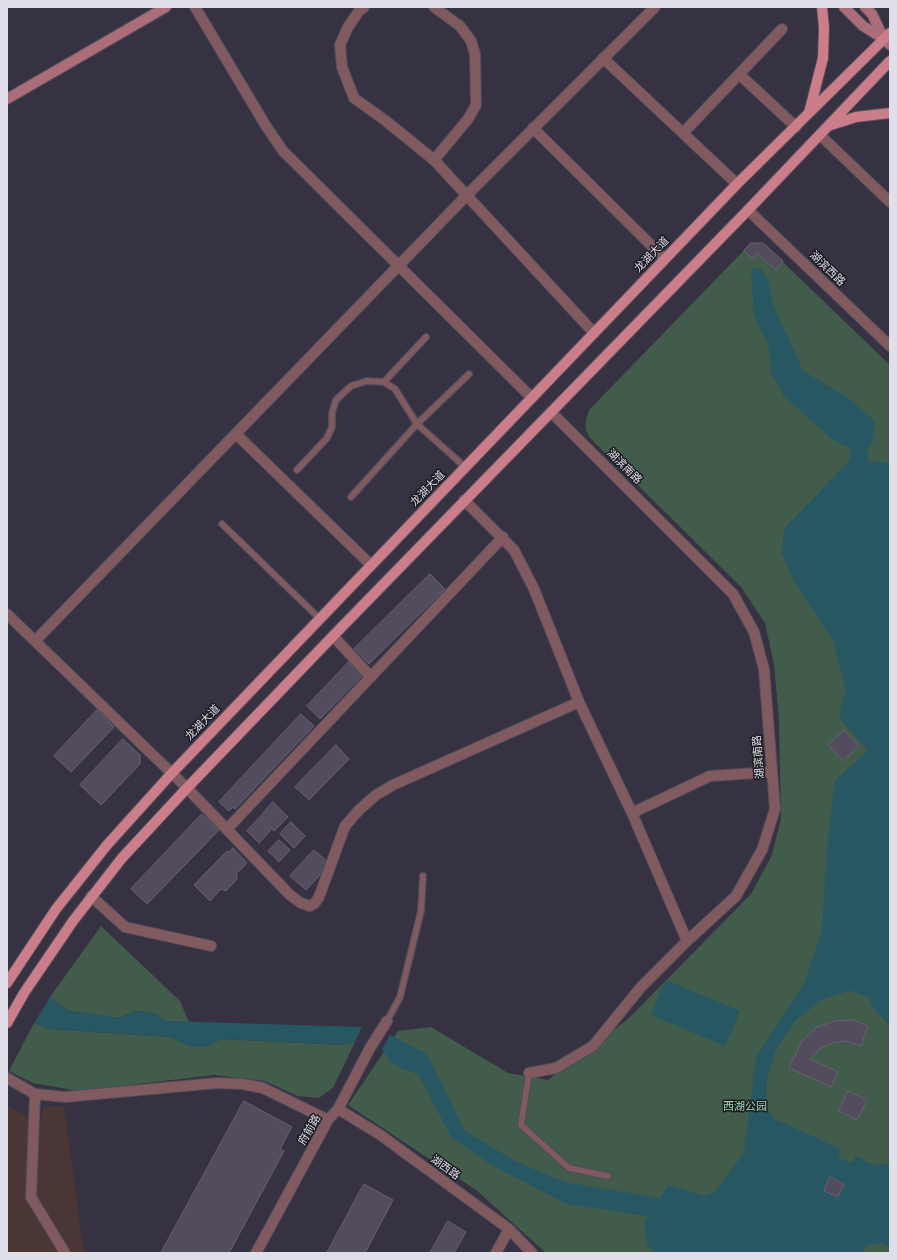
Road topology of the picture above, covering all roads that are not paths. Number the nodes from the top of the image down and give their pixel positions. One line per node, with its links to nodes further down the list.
1 (166, 7): 14 (street)
2 (195, 7): 28 (street)
3 (364, 7): 22 (street)
4 (434, 7): 22 (street)
5 (655, 7): 11 (street)
6 (822, 7): 16 (main road)
7 (844, 7): 10 (street)
8 (865, 7): 10 (street)
9 (782, 29): 13 (street)
10 (888, 39): 16 (main road, 龙湖大道)
11 (603, 58): 19 (street); 20 (street)
12 (890, 61): 17 (main road)
13 (739, 74): 18 (street); 20 (street)
14 (7, 99)
15 (890, 113): 17 (main road)
16 (808, 115): 18 (main road, 龙湖大道)
17 (829, 125): 21 (main road)
18 (796, 127): 23 (main road, 龙湖大道)
19 (534, 128): 24 (street); 27 (street)
20 (683, 133): 23 (street)
21 (820, 135): 25 (street); 26 (main road)
22 (434, 160): 24 (street)
23 (737, 184): 27 (main road, 龙湖大道)
24 (467, 195): 28 (street); 29 (street)
25 (890, 202)
26 (748, 210): 31 (street, 湖滨西路); 35 (main road)
27 (665, 259): 29 (main road, 龙湖大道)
28 (399, 266): 34 (street); 37 (street)
29 (594, 333): 34 (main road, 龙湖大道)
30 (426, 338): 33 (lane)
31 (890, 346)
32 (468, 374): 36 (lane)
33 (384, 382): 36 (lane); 39 (lane)
34 (532, 398): 38 (main road, 龙湖大道)
35 (551, 412): 41 (main road); 51 (street, 湖滨南路)
36 (417, 424): 38 (lane); 40 (lane)
37 (236, 434): 44 (street); 48 (street)
38 (465, 467): 44 (main road, 龙湖大道)
39 (297, 470)
40 (351, 497)
41 (464, 500): 43 (street); 47 (main road)
42 (222, 524): 46 (lane)
43 (503, 537): 49 (street); 50 (street)
44 (371, 566): 46 (main road, 龙湖大道)
45 (7, 614): 48 (street)
46 (320, 619): 52 (main road, 龙湖大道)
47 (333, 636): 49 (street); 53 (main road)
48 (35, 641): 52 (street)
49 (371, 677): 55 (street)
50 (579, 702): 54 (street); 55 (street)
51 (772, 772): 54 (street); 58 (street, 湖滨南路)
52 (172, 773): 53 (street); 60 (main road, 龙湖大道)
53 (187, 788): 55 (street); 57 (main road)
54 (632, 813): 58 (street)
55 (227, 829)
56 (423, 876): 62 (lane)
57 (91, 896): 59 (street); 61 (main road)
58 (687, 941): 63 (street, 湖滨南路)
59 (211, 946)
60 (9, 977)
61 (7, 1022)
62 (384, 1026): 66 (street, 府前路)
63 (529, 1073): 68 (lane)
64 (7, 1078): 65 (street)
65 (35, 1094): 67 (street); 71 (street)
66 (338, 1109): 67 (street, 府前路); 69 (street, 湖西路)
67 (328, 1120): 72 (street, 府前路)
68 (608, 1176)
69 (509, 1229): 70 (street, 湖西路); 73 (street)
70 (531, 1252)
71 (65, 1253)
72 (256, 1253)
73 (496, 1253)

